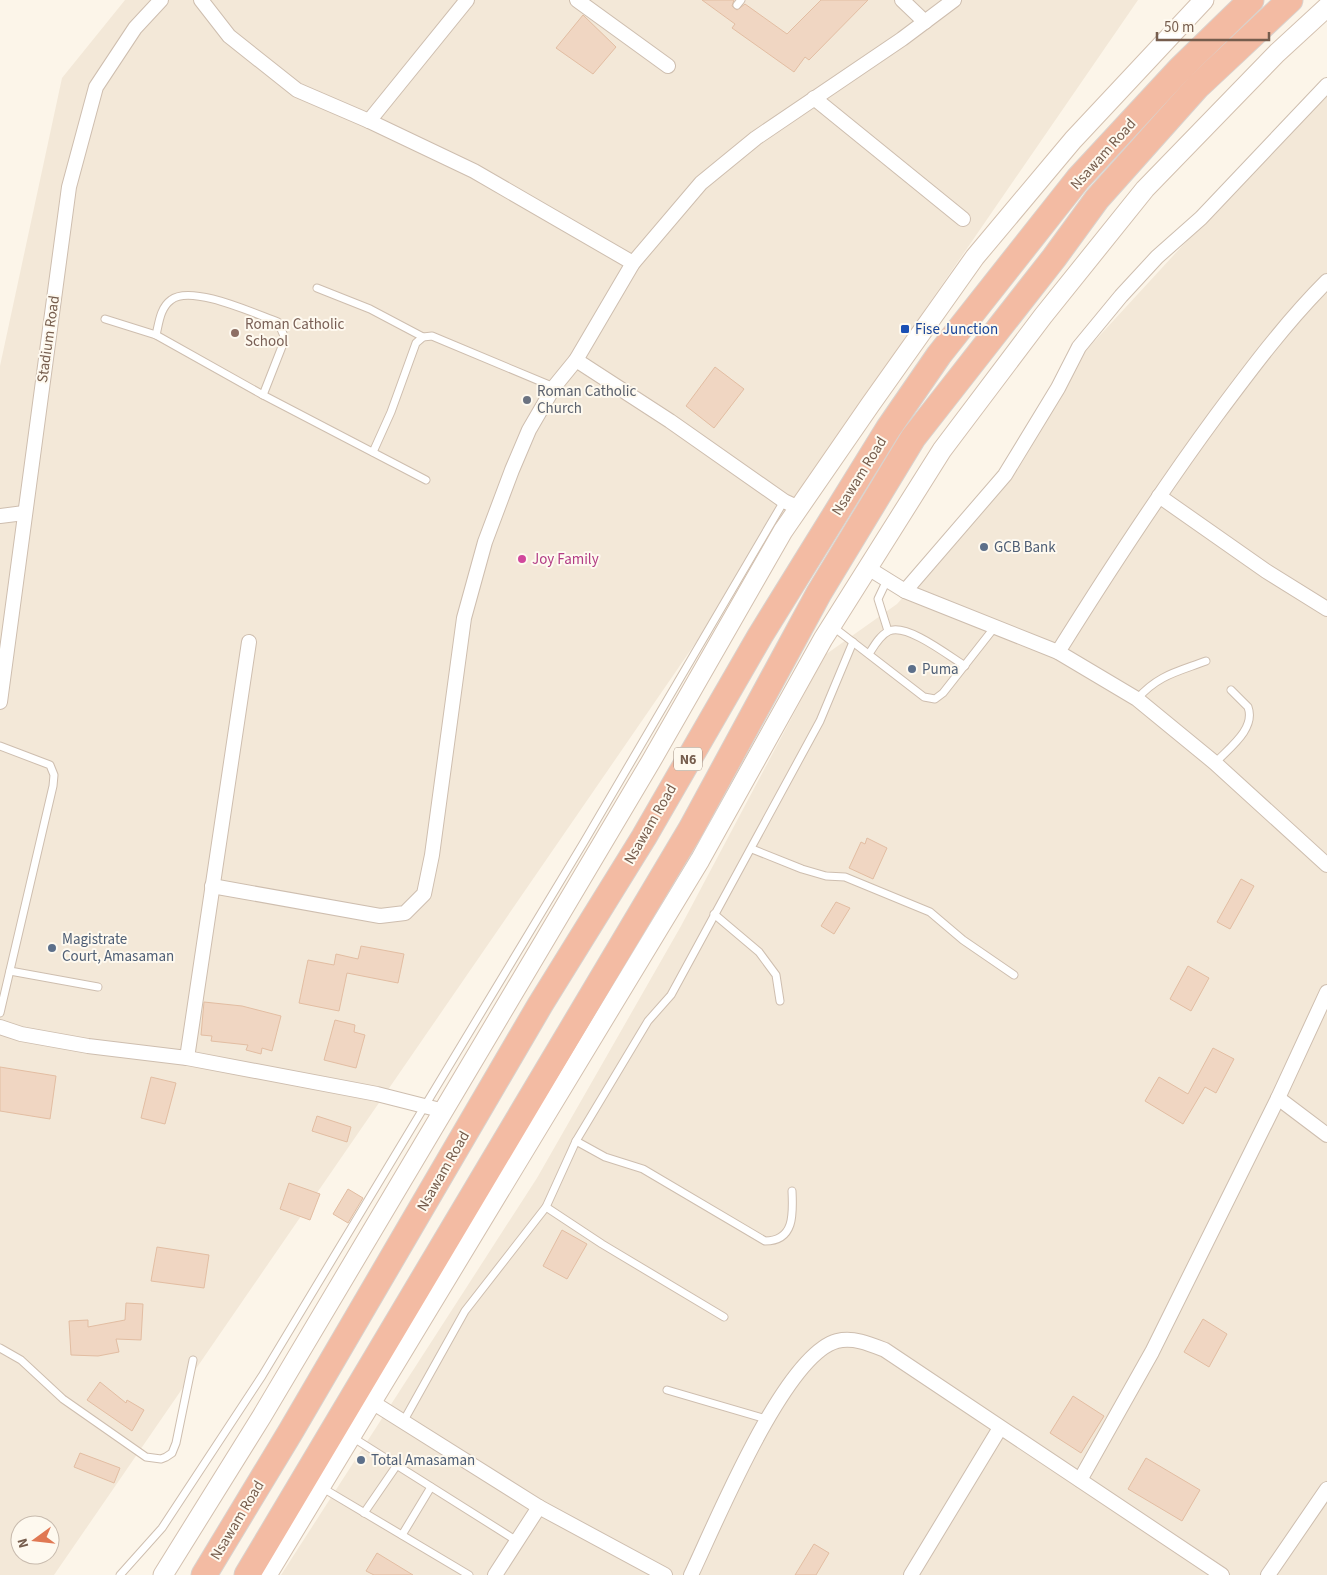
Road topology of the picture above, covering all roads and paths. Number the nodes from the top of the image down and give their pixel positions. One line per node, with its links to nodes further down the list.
1 (161, 0): 30 (street, Stadium Road)
2 (202, 0): 15 (street)
3 (467, 0): 15 (street)
4 (577, 0): 12 (street)
5 (902, 0): 11 (street)
6 (954, 0): 11 (street)
7 (1204, 0): 29 (main road)
8 (1251, 0): 89 (highway, Nsawam Road / N6)
9 (1290, 0): 90 (highway, Nsawam Road / N6)
10 (1327, 7): 32 (main road)
11 (925, 22): 14 (street)
12 (668, 66)
13 (1327, 85): 34 (street)
14 (814, 98): 16 (street); 17 (street)
15 (369, 121): 17 (street)
16 (963, 219)
17 (633, 263): 23 (street)
18 (1327, 281): 28 (street)
19 (317, 288): 22 (lane)
20 (105, 319): 21 (lane)
21 (156, 335): 25 (lane); 25 (lane)
22 (423, 337): 24 (lane); 26 (lane)
23 (576, 360): 24 (street); 29 (street)
24 (554, 387): 52 (street)
25 (263, 395): 26 (lane)
26 (373, 452): 27 (lane)
27 (426, 480)
28 (1159, 496): 35 (street); 41 (street)
29 (792, 504): 63 (lane); 64 (main road)
30 (24, 513): 31 (street); 47 (street, Stadium Road)
31 (0, 516)
32 (868, 568): 33 (street); 36 (main road)
33 (887, 580): 34 (street); 38 (lane)
34 (905, 591): 37 (street)
35 (1327, 609)
36 (832, 626): 40 (lane); 73 (main road)
37 (994, 628): 41 (street); 44 (lane)
38 (888, 631): 42 (lane); 44 (lane)
39 (249, 642): 52 (street)
40 (853, 642): 42 (lane); 50 (lane)
41 (1058, 652): 46 (street)
42 (869, 654): 44 (lane)
43 (1206, 661): 46 (lane)
44 (965, 666)
45 (1231, 690): 49 (lane)
46 (1137, 699): 49 (street)
47 (0, 702)
48 (0, 746): 54 (lane)
49 (1215, 763): 51 (street)
50 (752, 849): 53 (lane); 55 (lane)
51 (1327, 865)
52 (212, 886): 61 (street)
53 (714, 914): 58 (lane); 66 (lane)
54 (10, 971): 56 (lane); 59 (lane)
55 (1014, 975)
56 (98, 987)
57 (1327, 992): 62 (street)
58 (780, 1001)
59 (0, 1013)
60 (0, 1028): 61 (street)
61 (187, 1058): 63 (street)
62 (1278, 1098): 65 (street); 79 (street)
63 (424, 1106): 64 (street); 87 (lane)
64 (444, 1111): 88 (main road)
65 (1327, 1134)
66 (576, 1141): 67 (lane); 68 (lane)
67 (792, 1191)
68 (546, 1207): 69 (lane); 75 (lane)
69 (724, 1317)
70 (0, 1348): 71 (lane)
71 (193, 1360)
72 (667, 1390): 74 (lane)
73 (372, 1402): 75 (street); 77 (main road)
74 (766, 1419): 76 (street); 95 (street)
75 (403, 1422): 83 (street)
76 (1000, 1428): 79 (street); 96 (street)
77 (351, 1436): 78 (lane); 81 (main road)
78 (397, 1465): 80 (lane); 84 (lane)
79 (1080, 1480): 97 (street)
80 (431, 1486): 85 (lane); 86 (lane)
81 (320, 1487): 84 (lane); 91 (main road)
82 (1327, 1489): 98 (street)
83 (539, 1508): 86 (street); 94 (street)
84 (364, 1513): 85 (lane)
85 (402, 1535): 92 (lane)
86 (517, 1541): 93 (street)
87 (120, 1575)
88 (163, 1575)
89 (204, 1575)
90 (248, 1575)
91 (267, 1575)
92 (469, 1575)
93 (495, 1575)
94 (665, 1575)
95 (691, 1575)
96 (911, 1575)
97 (1222, 1575)
98 (1268, 1575)

